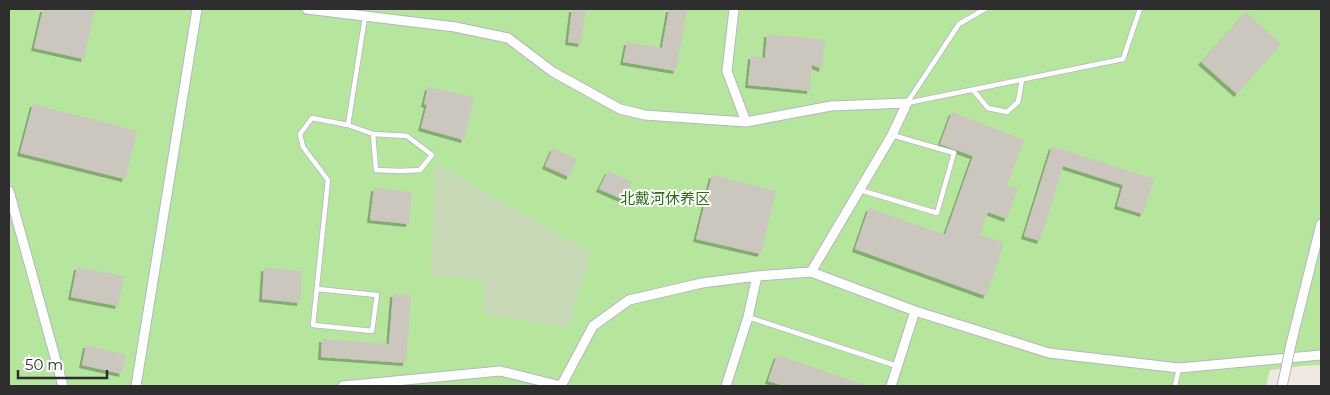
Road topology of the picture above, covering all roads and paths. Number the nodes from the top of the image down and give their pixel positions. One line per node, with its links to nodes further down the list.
1 (197, 9): 26 (street)
2 (306, 9): 6 (street)
3 (734, 9): 10 (street)
4 (985, 9): 9 (lane)
5 (1140, 9): 7 (lane)
6 (365, 17): 10 (street); 11 (lane)
7 (1022, 80): 8 (lane); 8 (lane)
8 (973, 90): 9 (lane)
9 (907, 103): 10 (street); 13 (street)
10 (746, 122)
11 (348, 125): 12 (lane); 19 (lane)
12 (373, 134): 12 (lane)
13 (892, 135): 14 (street); 14 (lane)
14 (860, 190): 17 (street)
15 (9, 191): 25 (street)
16 (1321, 224): 32 (street, bridge)
17 (811, 272): 18 (street); 20 (street)
18 (757, 276): 21 (street); 28 (street)
19 (317, 289): 19 (lane)
20 (915, 311): 23 (street); 24 (street)
21 (748, 317): 23 (lane); 29 (street)
22 (1321, 355): 24 (street)
23 (897, 366): 30 (street)
24 (1179, 368): 31 (lane)
25 (63, 386)
26 (136, 386)
27 (343, 386): 28 (street)
28 (561, 386)
29 (726, 386)
30 (891, 386)
31 (1175, 386)
32 (1282, 386)

